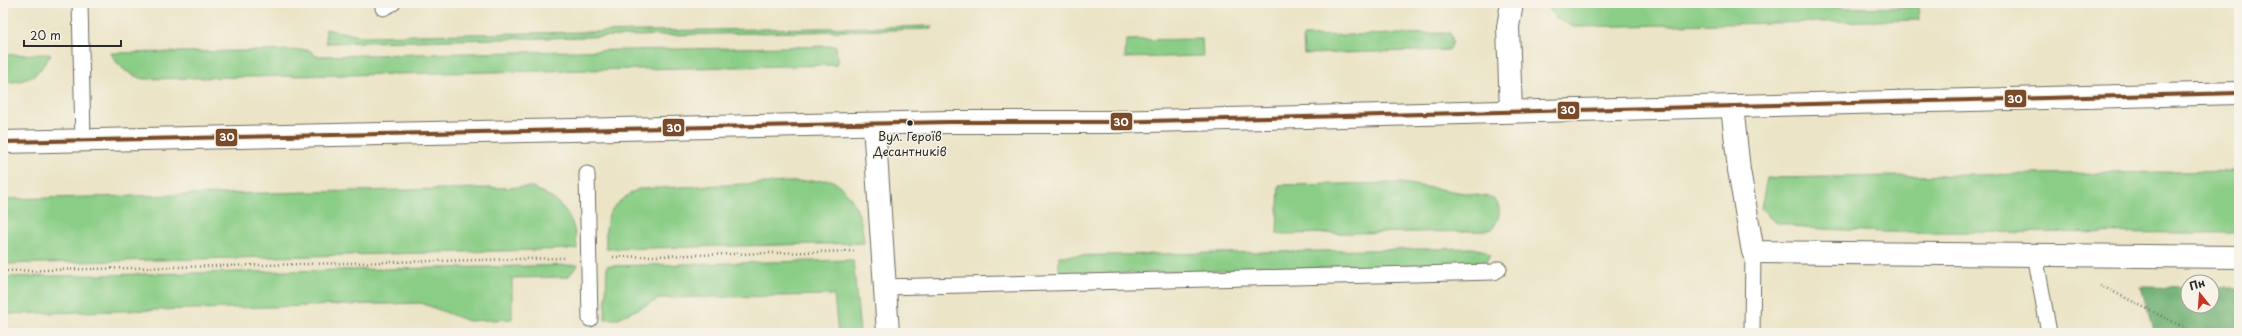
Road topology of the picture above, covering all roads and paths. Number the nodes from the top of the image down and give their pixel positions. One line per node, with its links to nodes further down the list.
1 (80, 3): 7 (lane)
2 (1512, 3): 5 (main road)
3 (2239, 93): 4 (main road)
4 (1732, 106): 5 (main road); 11 (main road)
5 (1511, 111): 6 (main road)
6 (874, 124): 7 (main road); 18 (main road)
7 (83, 140): 8 (main road)
8 (3, 142)
9 (587, 174): 14 (lane)
10 (856, 251): 14 (path)
11 (1753, 252): 12 (main road); 21 (lane)
12 (2035, 254): 13 (main road); 22 (lane)
13 (2239, 256)
14 (589, 257): 16 (path); 19 (lane)
15 (1499, 269): 18 (lane)
16 (3, 270)
17 (2098, 284): 23 (path)
18 (884, 287): 20 (main road)
19 (590, 319)
20 (888, 333)
21 (1752, 333)
22 (2049, 333)
23 (2195, 333)

